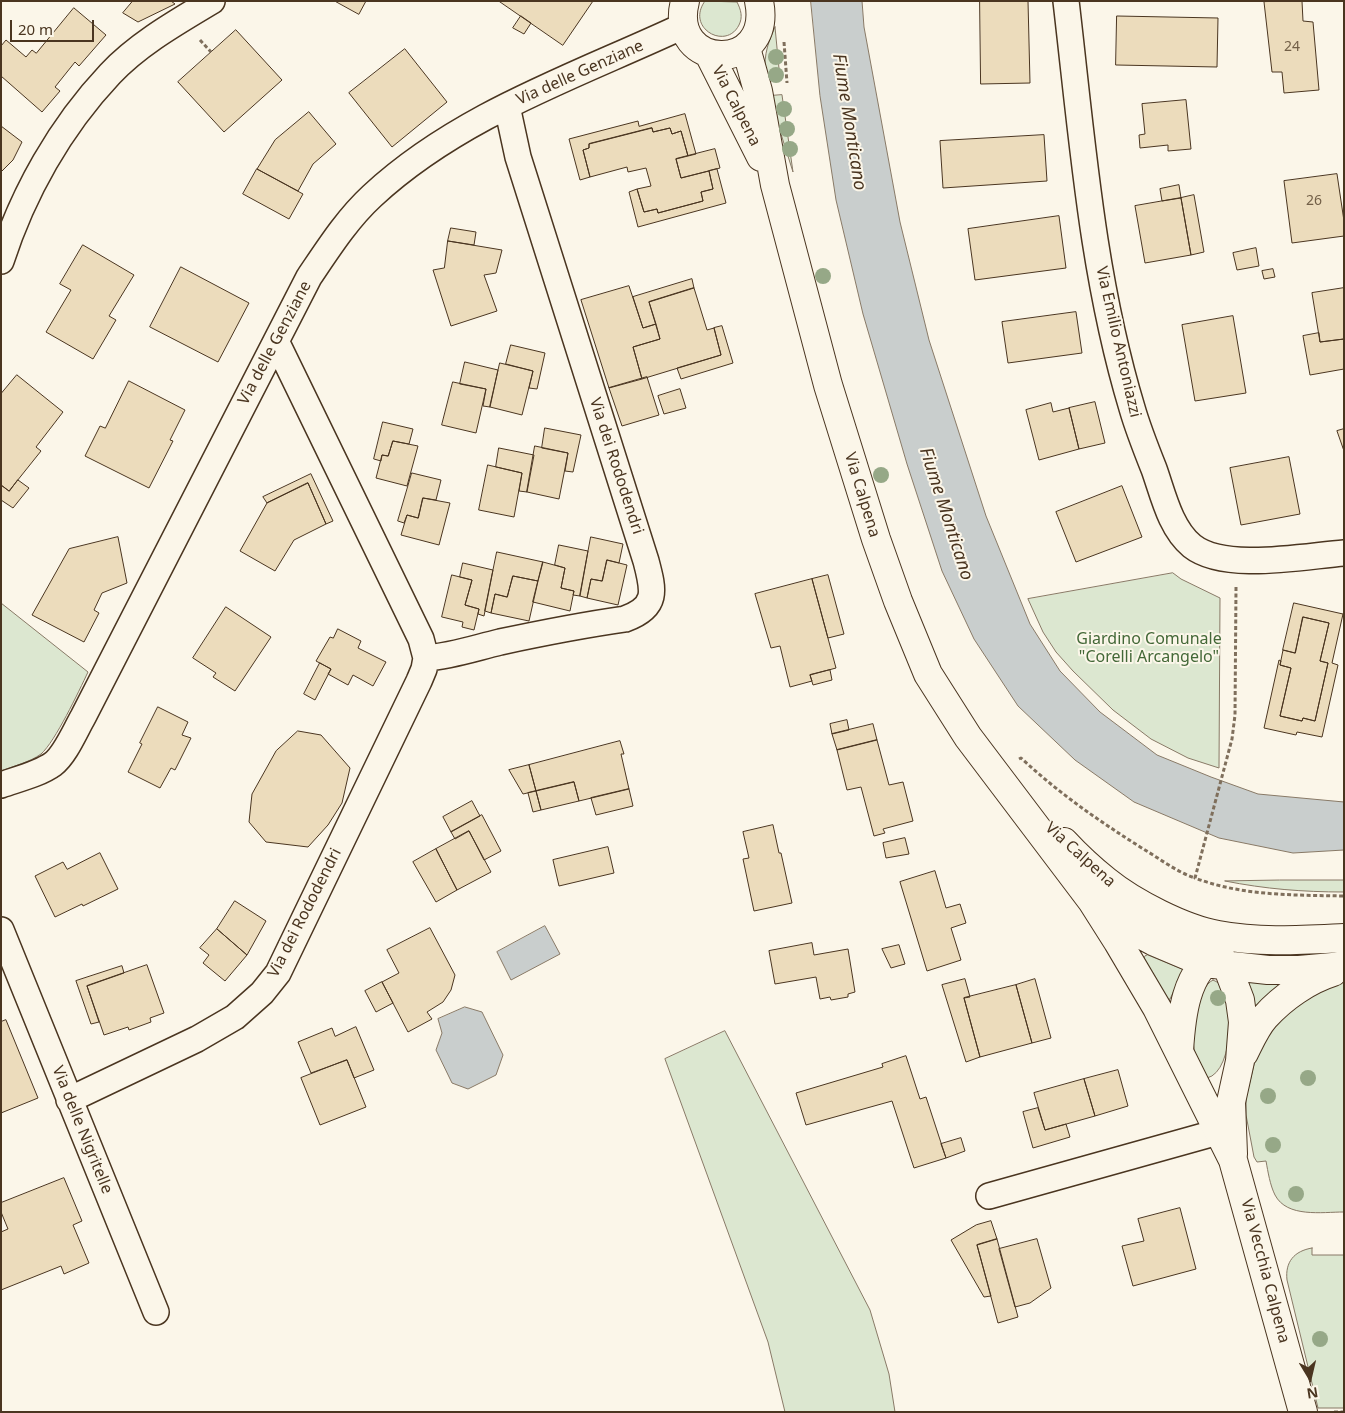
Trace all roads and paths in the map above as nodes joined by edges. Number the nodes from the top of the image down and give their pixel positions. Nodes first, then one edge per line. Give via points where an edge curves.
1 (212, 1) edge
2 (759, 1) edge
3 (1066, 1) edge
4 (684, 13) edge
5 (746, 48) junction
6 (709, 54) junction
7 (507, 106) junction
8 (775, 185) junction
9 (1, 261) edge
10 (276, 341) junction
11 (1344, 553) edge
12 (1236, 561) junction
13 (426, 658) junction
14 (1007, 773) junction
15 (1, 785) edge
16 (1195, 878) junction
17 (1100, 891) junction
18 (1344, 896) edge
19 (1344, 938) edge
20 (3, 943) edge
21 (1344, 952) edge
22 (1216, 961) junction
23 (1344, 967) edge
24 (1179, 1051) junction
25 (1240, 1061) junction
26 (69, 1100) junction
27 (1218, 1132) junction
28 (1234, 1160) junction
29 (989, 1196) dead end
30 (156, 1312) dead end
31 (1303, 1412) edge
32 (1334, 1412) edge
33 (1344, 1412) edge

1 - 9 street via 132,55 110,74 79,110 37,176
2 - 5 street via 760,26
3 - 12 street, Via Emilio Antoniazzi via 1090,209 1108,311 1132,410 1175,525 1192,546 1207,554
4 - 6 street via 688,38
4 - 7 street, Via delle Genziane
5 - 6 street via 735,54
5 - 8 street, Via Calpena via 758,91
6 - 8 street, Via Calpena
7 - 10 street, Via delle Genziane via 457,132 414,160 370,197 309,277
7 - 13 street, Via dei Rododendri via 518,157 646,561 651,597 645,609 625,619
8 - 14 street, Via Calpena via 828,385 898,601 928,674 968,737
10 - 13 street via 417,630
10 - 15 street, Via delle Genziane via 83,718 61,754 43,769
11 - 12 street, Via Emilio Antoniazzi
12 - 16 path via 1232,739
13 - 26 street, Via dei Rododendri via 419,681 278,973 262,993 235,1017 198,1038
14 - 16 path via 1022,758 1086,812
14 - 17 street, Via Calpena
16 - 18 path via 1246,891
17 - 19 street, Via Calpena via 1136,901 1182,924 1216,935 1247,940
17 - 22 street via 1152,922 1214,951
17 - 24 street
20 - 26 street, Via delle Nigritelle
21 - 22 street via 1304,954 1228,950
22 - 23 street via 1291,970
22 - 24 street via 1189,990 1181,1020
22 - 25 street via 1240,1000 1244,1022
23 - 25 street via 1307,983 1271,1011 1251,1037
24 - 27 street
25 - 28 street via 1231,1102
26 - 30 street, Via delle Nigritelle
27 - 28 street
27 - 29 street
28 - 31 street, Via Vecchia Calpena
32 - 33 path

